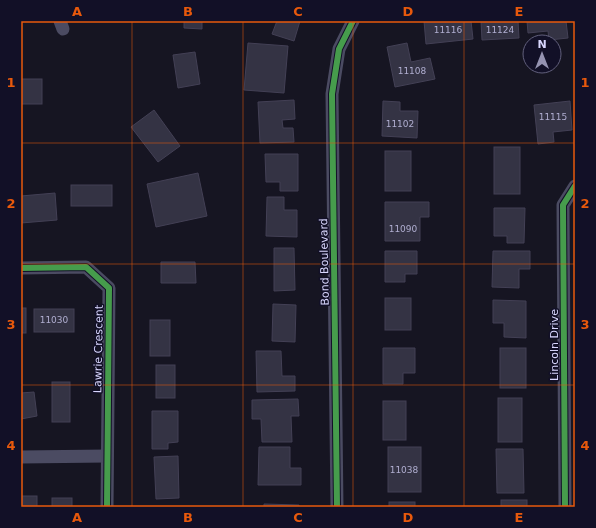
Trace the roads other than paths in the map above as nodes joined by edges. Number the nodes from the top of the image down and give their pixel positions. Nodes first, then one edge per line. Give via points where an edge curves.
1 (353, 21) edge
2 (575, 186) edge
3 (21, 268) edge
4 (107, 456) junction
5 (21, 457) edge
6 (107, 507) edge
7 (337, 507) edge
8 (565, 507) edge

1 - 7 street, Bond Boulevard via 340,49 332,94
2 - 8 street, Lincoln Drive via 563,205
3 - 4 street, Lawrie Crescent via 86,267 109,288
4 - 5 street
4 - 6 street, Lawrie Crescent

